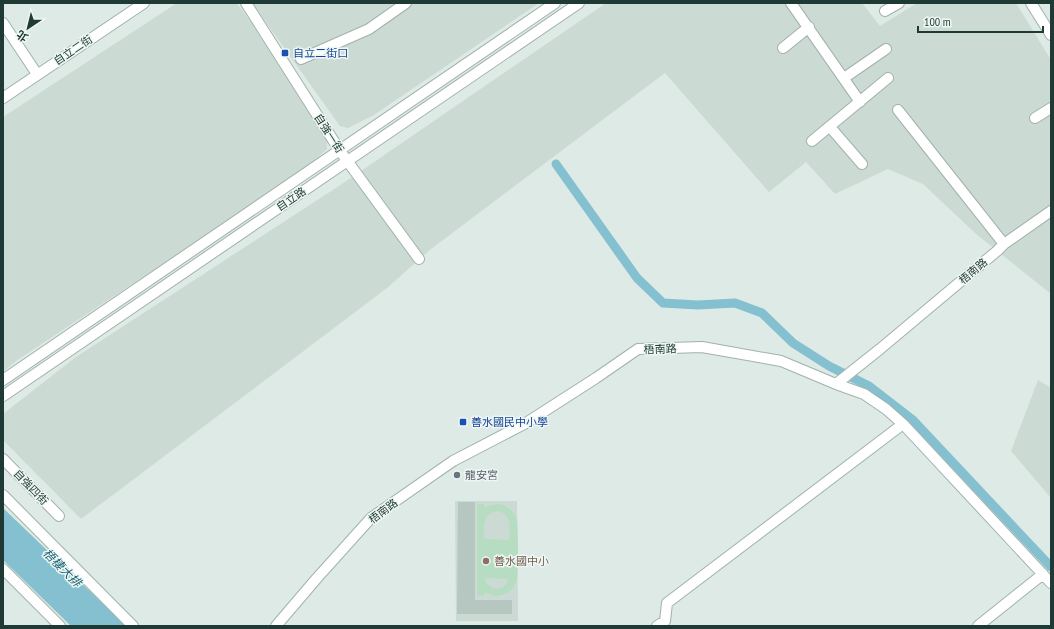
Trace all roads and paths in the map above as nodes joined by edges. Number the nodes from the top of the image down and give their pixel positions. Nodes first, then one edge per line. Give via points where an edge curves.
1 (144, 3) edge
2 (246, 3) edge
3 (406, 3) edge
4 (555, 3) edge
5 (579, 3) edge
6 (791, 3) edge
7 (899, 3) edge
8 (1031, 3) edge
9 (885, 11) dead end
10 (3, 23) edge
11 (808, 27) junction
12 (1051, 35) edge
13 (783, 48) dead end
14 (886, 49) dead end
15 (301, 58) dead end
16 (36, 74) junction
17 (844, 78) junction
18 (888, 78) dead end
19 (3, 98) edge
20 (860, 102) junction
21 (1051, 108) edge
22 (898, 110) dead end
23 (1035, 118) dead end
24 (830, 127) junction
25 (812, 142) dead end
26 (340, 150) junction
27 (348, 160) junction
28 (862, 164) dead end
29 (1051, 211) edge
30 (1004, 244) junction
31 (419, 259) dead end
32 (3, 380) edge
33 (836, 384) junction
34 (3, 396) edge
35 (903, 424) junction
36 (3, 459) edge
37 (3, 495) edge
38 (59, 516) dead end
39 (3, 569) edge
40 (1043, 574) junction
41 (1051, 583) edge
42 (60, 626) edge
43 (133, 626) edge
44 (276, 626) edge
45 (657, 626) edge
46 (978, 626) edge

1 - 16 street, 自立二街
2 - 26 street, 自強一街
3 - 15 street via 369,29
4 - 26 street, 自立路
5 - 27 street, 自立路
6 - 11 street
7 - 9 street
8 - 12 street
10 - 16 street
11 - 13 street
11 - 17 street
14 - 17 street
16 - 19 street, 自立二街
17 - 20 street
18 - 20 street
20 - 24 street
21 - 23 street
22 - 30 street
24 - 25 street
24 - 28 street
26 - 27 street, 自強一街
26 - 32 street, 自立路
27 - 31 street, 自強一街
27 - 34 street, 自立路
29 - 30 street, 梧南路
30 - 33 street, 梧南路
33 - 35 street via 864,394
33 - 44 street, 梧南路 via 781,361 767,358 702,347 638,349 526,423 453,461 371,518
35 - 40 street
35 - 45 street via 667,604 666,621
36 - 38 street, 自強四街
37 - 43 street
39 - 42 street
40 - 41 street
40 - 46 street

